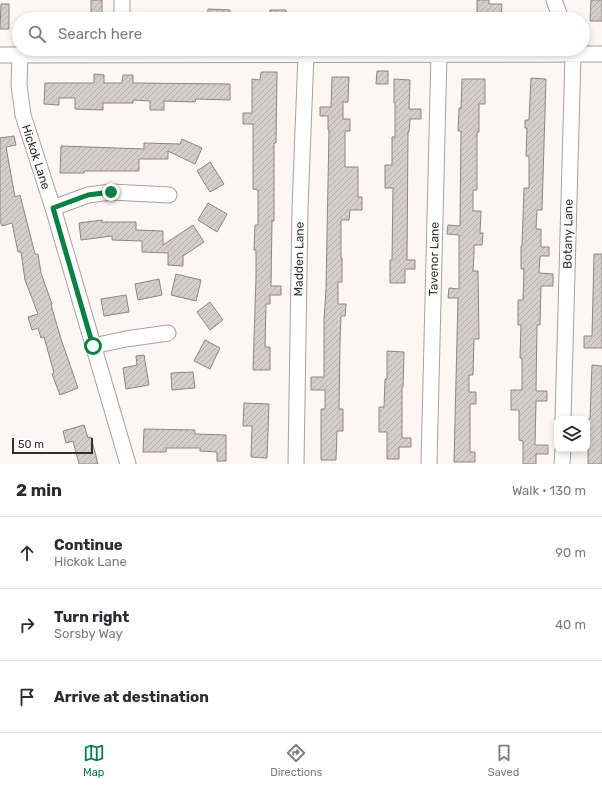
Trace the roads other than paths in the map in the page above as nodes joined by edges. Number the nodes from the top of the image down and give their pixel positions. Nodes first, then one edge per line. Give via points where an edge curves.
1 (122, 0) edge
2 (554, 0) edge
3 (122, 12) edge
4 (558, 12) edge
5 (590, 53) edge
6 (602, 54) edge
7 (0, 55) edge
8 (12, 55) edge
9 (20, 56) edge
10 (306, 56) edge
11 (439, 56) edge
12 (572, 56) edge
13 (169, 196) dead end
14 (53, 208) junction
15 (168, 333) dead end
16 (93, 346) junction
17 (563, 416) edge
18 (563, 452) edge
19 (128, 464) edge
20 (296, 464) edge
21 (429, 464) edge
22 (562, 464) edge

1 - 3 street
2 - 4 street
5 - 6 street
7 - 8 street
9 - 14 street, Hickok Lane via 19,86 23,115
10 - 20 street, Madden Lane via 300,208
11 - 21 street, Tavenor Lane
12 - 17 street, Botany Lane
13 - 14 street via 111,192 88,195
14 - 16 street, Hickok Lane
15 - 16 street
16 - 19 street, Hickok Lane
18 - 22 street

